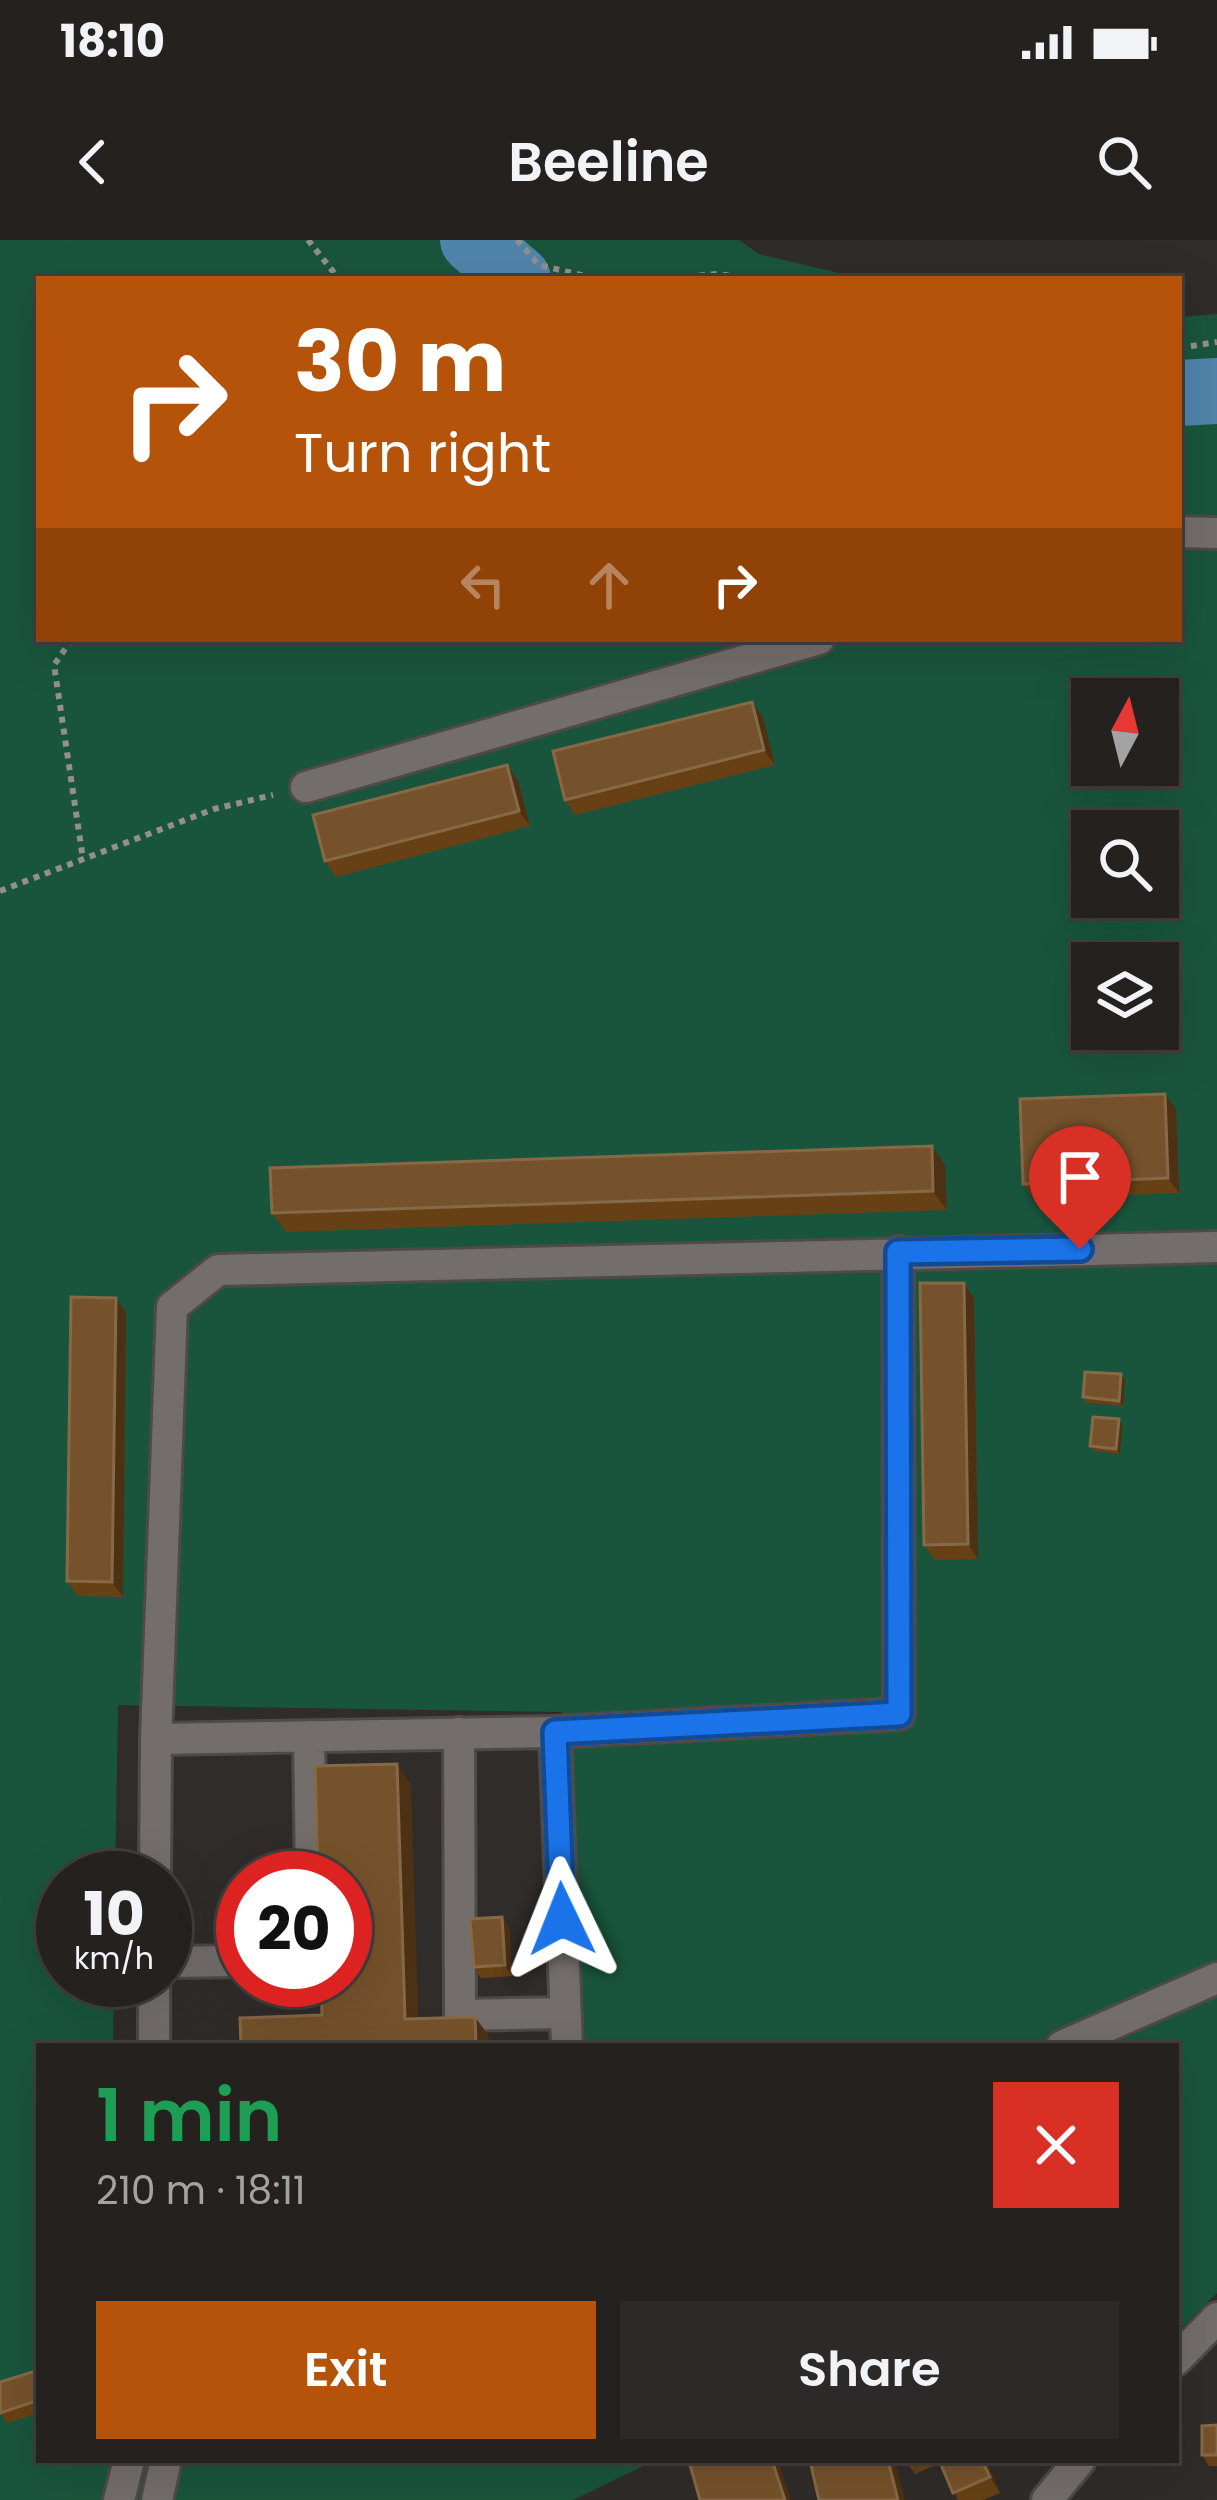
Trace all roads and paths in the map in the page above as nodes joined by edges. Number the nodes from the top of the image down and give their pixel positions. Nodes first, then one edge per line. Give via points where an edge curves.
1 (308, 240) edge
2 (517, 240) edge
3 (337, 276) edge
4 (585, 276) edge
5 (691, 276) edge
6 (732, 276) edge
7 (1217, 342) edge
8 (1182, 348) edge
9 (1182, 532) edge
10 (1217, 533) edge
11 (70, 642) edge
12 (809, 642) edge
13 (306, 787) joint
14 (83, 860) junction
15 (0, 891) edge
16 (1217, 1246) edge
17 (898, 1252) junction
18 (555, 1732) junction
19 (459, 1733) junction
20 (308, 1736) junction
21 (156, 1739) junction
22 (155, 1851) edge
23 (310, 1851) edge
24 (1217, 1978) edge
25 (154, 2007) edge
26 (565, 2013) junction
27 (154, 2043) edge
28 (567, 2043) edge
29 (1069, 2043) edge
30 (1217, 2318) edge
31 (1179, 2357) edge
32 (128, 2463) edge
33 (165, 2463) edge
34 (1078, 2463) edge
35 (119, 2500) edge
36 (157, 2500) edge
37 (1047, 2500) edge

1 - 3 path
2 - 4 path via 539,265
5 - 6 path
7 - 8 path
9 - 10 street
11 - 14 path via 54,665
12 - 13 street
13 - 14 path via 214,809
14 - 15 path
16 - 17 street
17 - 18 street via 899,1714
17 - 21 street via 218,1270 172,1307
18 - 19 street
18 - 26 street
19 - 20 street
19 - 26 street via 460,2014
20 - 21 street
20 - 23 street
21 - 22 street
24 - 29 street
25 - 27 street
26 - 28 street
30 - 31 street
32 - 35 street
33 - 36 street
34 - 37 street

